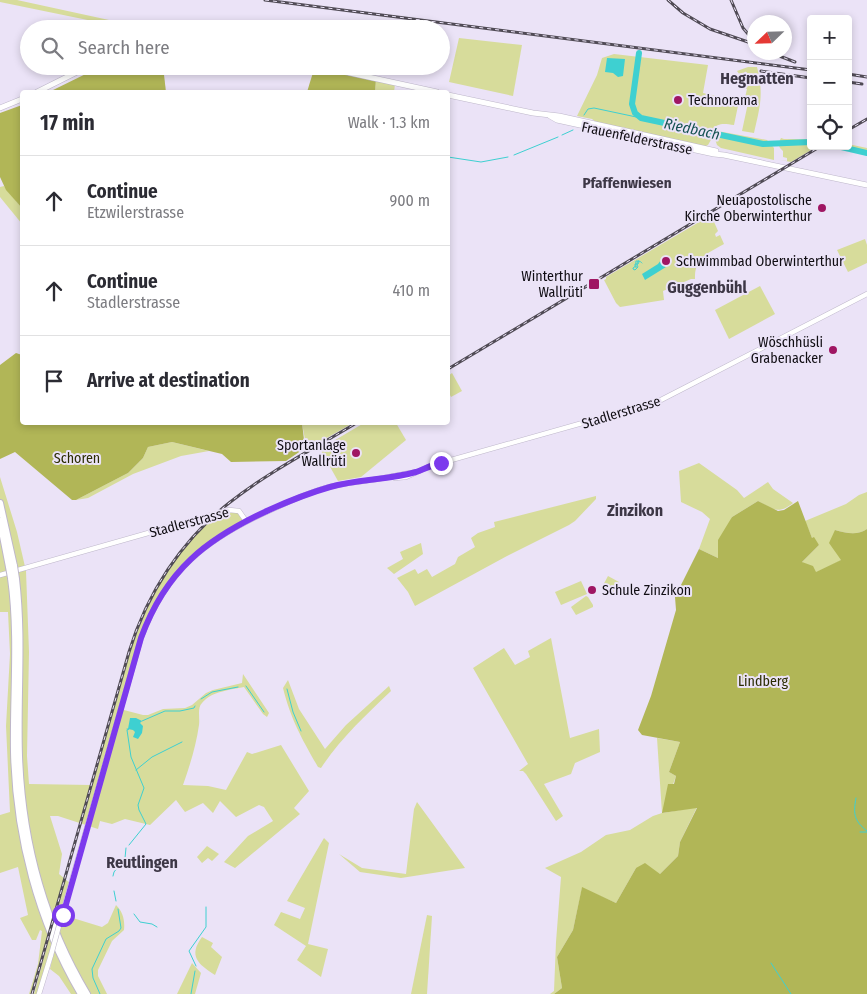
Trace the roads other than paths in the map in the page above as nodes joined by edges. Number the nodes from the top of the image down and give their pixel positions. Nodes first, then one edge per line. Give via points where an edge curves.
1 (71, 75) edge
2 (359, 75) edge
3 (41, 90) edge
4 (428, 90) edge
5 (450, 95) edge
6 (20, 100) edge
7 (0, 108) edge
8 (867, 185) edge
9 (867, 294) edge
10 (0, 503) edge
11 (0, 521) edge
12 (246, 521) junction
13 (12, 566) junction
14 (0, 575) edge
15 (13, 578) junction
16 (39, 994) edge
17 (81, 994) edge
18 (87, 994) edge

1 - 3 main road
2 - 4 main road
5 - 8 main road, Frauenfelderstrasse via 559,116
6 - 7 main road
9 - 12 main road, Stadlerstrasse via 657,402 416,472 332,486
10 - 13 highway
11 - 13 highway
12 - 14 main road, Stadlerstrasse via 239,511 229,510
12 - 16 main road, bridge via 211,542 188,562 165,590 148,619
13 - 15 highway, bridge
15 - 17 highway via 15,762 23,836 43,912
15 - 18 highway via 20,640 19,756 26,825 50,917

